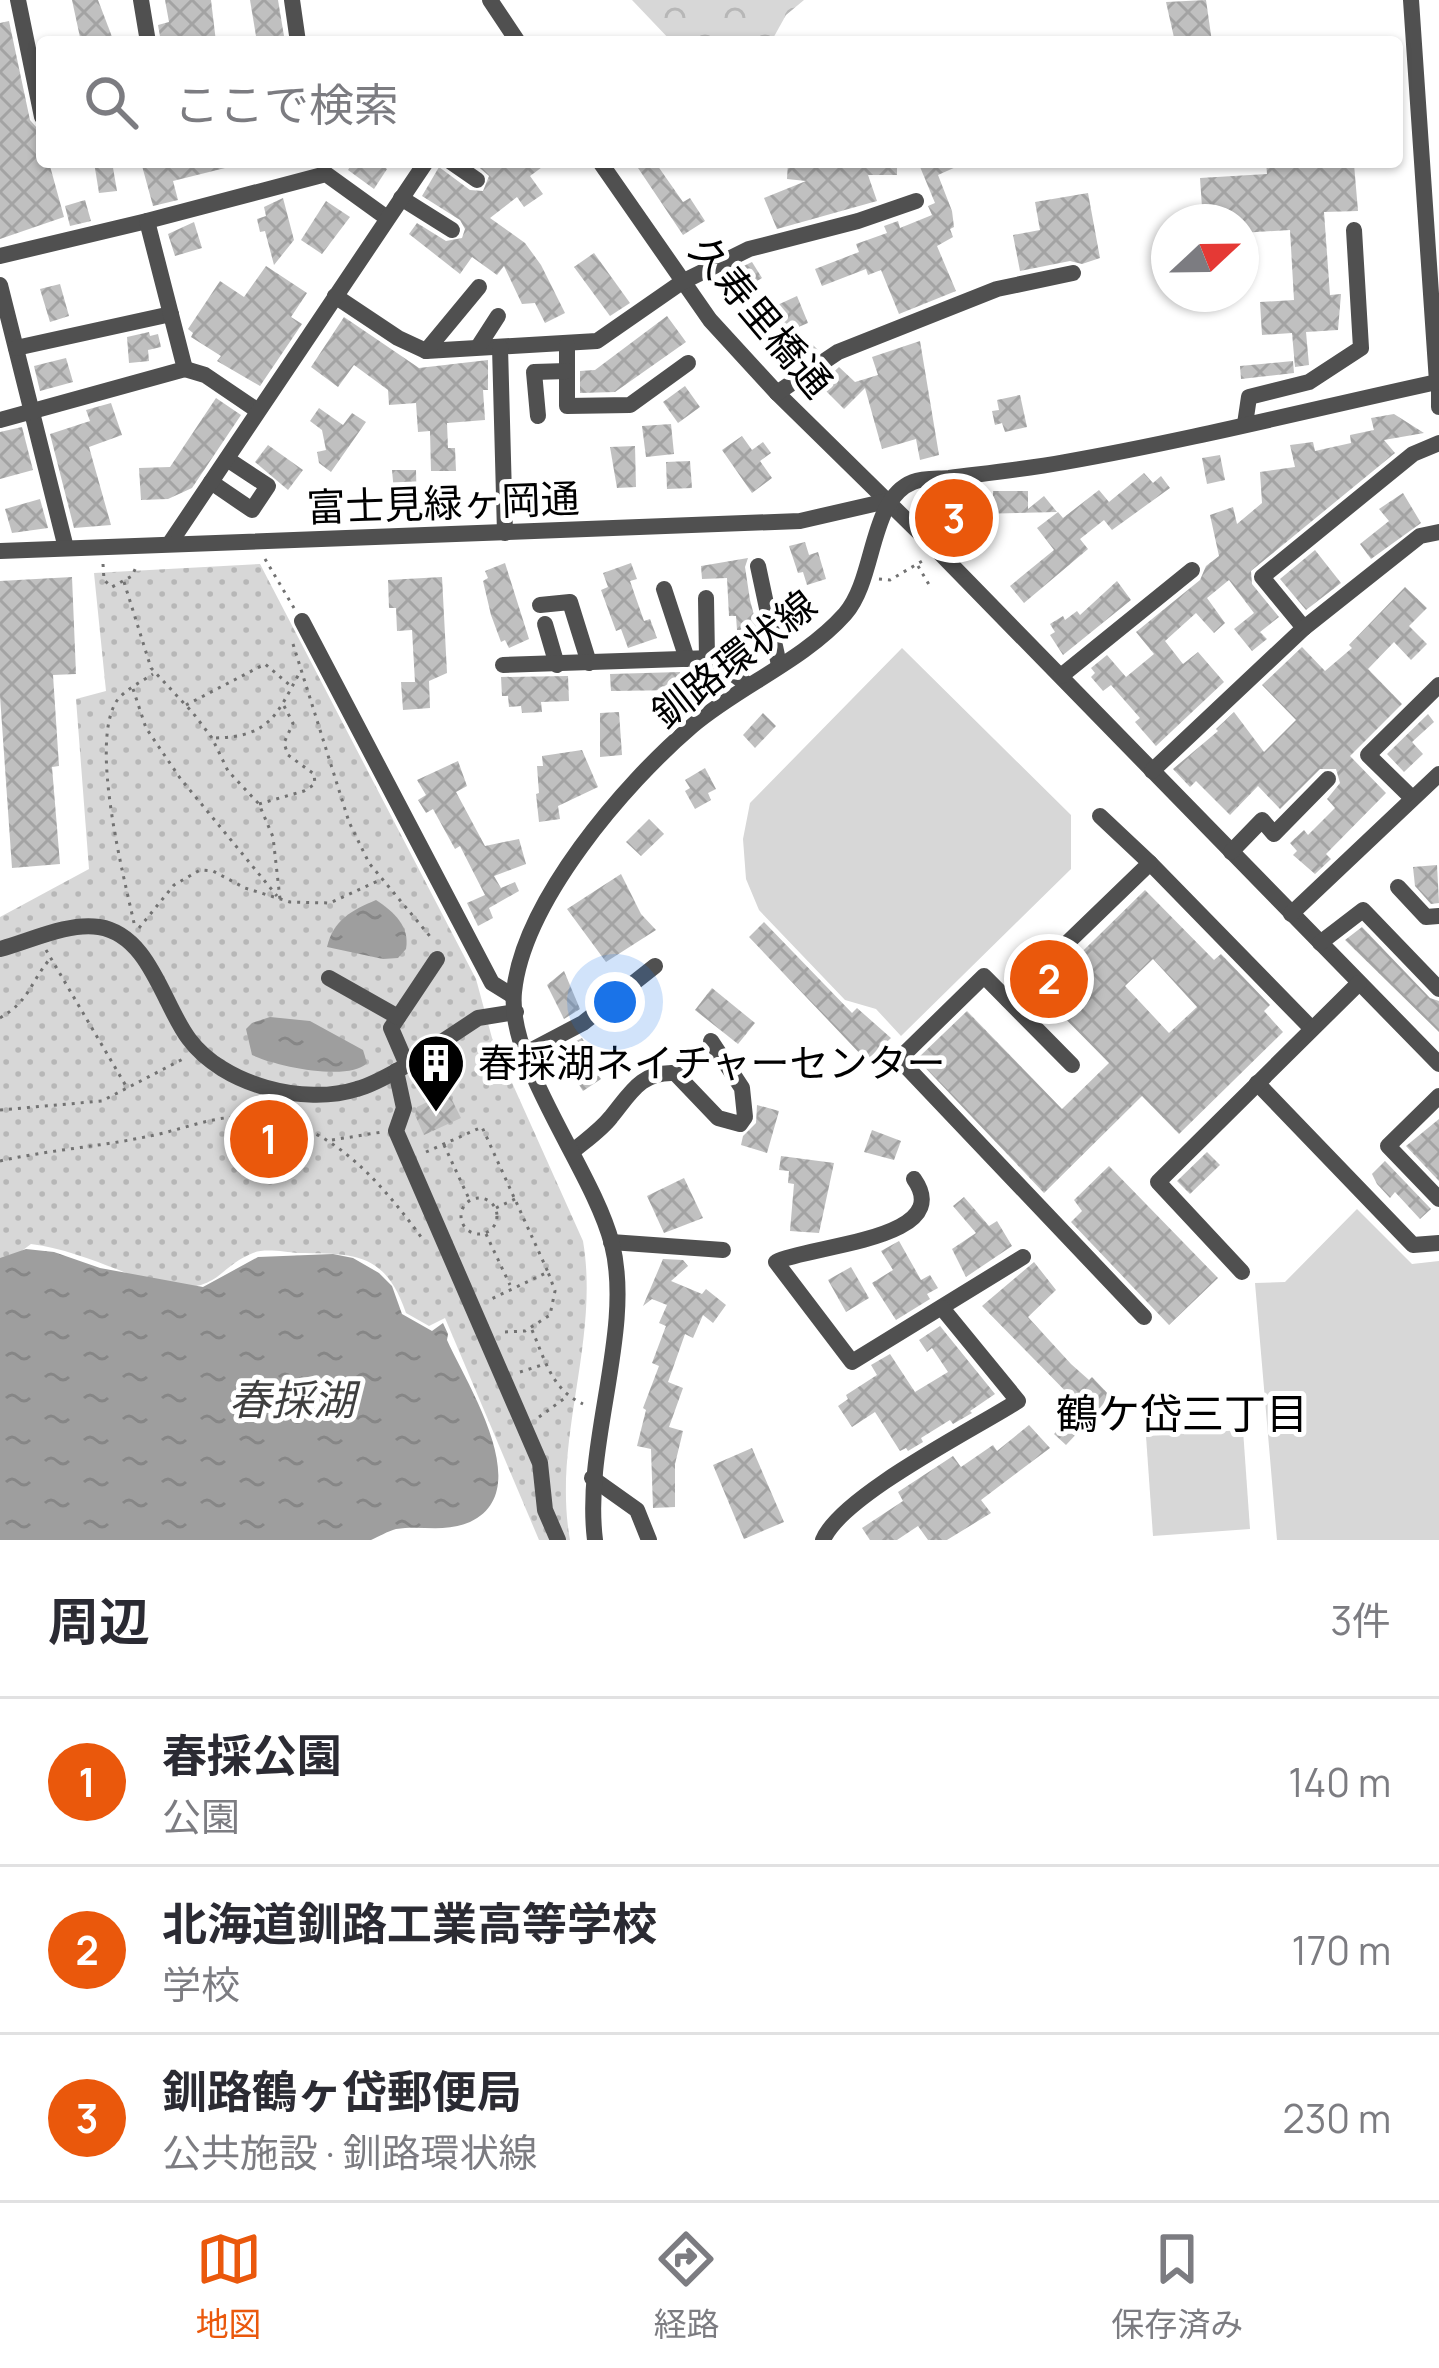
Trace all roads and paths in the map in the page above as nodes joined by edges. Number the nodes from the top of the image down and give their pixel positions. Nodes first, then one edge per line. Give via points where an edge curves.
1 (18, 0) edge
2 (141, 0) edge
3 (292, 0) edge
4 (490, 0) edge
5 (1411, 0) edge
6 (147, 36) edge
7 (297, 36) edge
8 (511, 36) edge
9 (36, 88) edge
10 (1430, 111) edge
11 (422, 168) edge
12 (460, 168) edge
13 (604, 168) edge
14 (477, 180) dead end
15 (401, 198) junction
16 (916, 201) dead end
17 (387, 218) junction
18 (147, 221) junction
19 (452, 230) dead end
20 (1354, 230) dead end
21 (1433, 231) edge
22 (0, 256) edge
23 (1072, 273) dead end
24 (682, 282) junction
25 (0, 285) edge
26 (479, 287) dead end
27 (334, 296) junction
28 (171, 314) junction
29 (498, 316) dead end
30 (567, 345) junction
31 (478, 347) junction
32 (500, 347) junction
33 (16, 348) junction
34 (427, 351) junction
35 (688, 363) dead end
36 (184, 369) junction
37 (567, 371) junction
38 (1438, 382) edge
39 (777, 393) junction
40 (1439, 406) edge
41 (259, 411) junction
42 (33, 412) junction
43 (538, 416) dead end
44 (0, 420) edge
45 (1245, 424) junction
46 (1439, 443) edge
47 (226, 459) junction
48 (211, 482) junction
49 (887, 502) junction
50 (1439, 532) edge
51 (506, 533) junction
52 (170, 543) junction
53 (66, 548) junction
54 (937, 550) junction
55 (0, 551) edge
56 (264, 558) dead end
57 (138, 563) dead end
58 (103, 564) dead end
59 (917, 564) junction
60 (758, 566) dead end
61 (1192, 570) dead end
62 (865, 579) junction
63 (124, 582) junction
64 (931, 588) dead end
65 (664, 589) dead end
66 (706, 598) dead end
67 (540, 605) dead end
68 (302, 621) junction
69 (545, 624) dead end
70 (1304, 628) junction
71 (707, 658) junction
72 (687, 659) junction
73 (589, 662) junction
74 (557, 664) junction
75 (503, 665) dead end
76 (779, 665) junction
77 (300, 670) junction
78 (155, 673) junction
79 (1060, 676) junction
80 (748, 685) junction
81 (1439, 685) edge
82 (133, 687) junction
83 (292, 687) junction
84 (283, 704) junction
85 (185, 706) junction
86 (212, 738) junction
87 (1368, 755) junction
88 (1351, 769) dead end
89 (1151, 771) junction
90 (1439, 774) edge
91 (1328, 779) dead end
92 (1411, 797) junction
93 (259, 804) junction
94 (1100, 816) dead end
95 (1231, 852) junction
96 (1150, 863) junction
97 (383, 878) junction
98 (1398, 887) dead end
99 (280, 899) junction
100 (1291, 914) junction
101 (1439, 916) edge
102 (39, 938) junction
103 (1320, 944) junction
104 (0, 949) edge
105 (51, 959) junction
106 (437, 959) joint
107 (655, 966) dead end
108 (329, 978) dead end
109 (1359, 983) junction
110 (1439, 989) edge
111 (1008, 1000) junction
112 (514, 1004) junction
113 (398, 1017) junction
114 (0, 1018) edge
115 (1312, 1029) junction
116 (711, 1041) dead end
117 (200, 1050) junction
118 (526, 1053) junction
119 (1439, 1064) edge
120 (1072, 1065) dead end
121 (402, 1068) junction
122 (1257, 1083) junction
123 (128, 1088) junction
124 (1439, 1096) edge
125 (0, 1110) edge
126 (396, 1130) junction
127 (330, 1140) junction
128 (444, 1144) junction
129 (573, 1151) junction
130 (408, 1160) junction
131 (0, 1161) edge
132 (914, 1179) dead end
133 (1439, 1198) edge
134 (514, 1199) junction
135 (470, 1201) junction
136 (494, 1208) junction
137 (486, 1233) junction
138 (611, 1242) junction
139 (1439, 1243) edge
140 (723, 1250) dead end
141 (435, 1256) dead end
142 (1023, 1257) dead end
143 (548, 1272) junction
144 (1242, 1272) dead end
145 (512, 1288) junction
146 (474, 1307) junction
147 (942, 1308) junction
148 (1144, 1317) dead end
149 (532, 1328) junction
150 (547, 1364) junction
151 (504, 1377) junction
152 (567, 1397) junction
153 (583, 1404) dead end
154 (524, 1424) junction
155 (592, 1478) junction
156 (558, 1540) edge
157 (595, 1540) edge
158 (649, 1540) edge
159 (824, 1540) edge

1 - 9 street
2 - 6 street
3 - 7 street
4 - 8 street
5 - 10 street
10 - 21 street
11 - 15 street
12 - 14 street
13 - 24 street, 久寿里橋通
15 - 17 street
15 - 19 street
16 - 24 street via 749,249
17 - 18 street via 326,174
17 - 27 street
18 - 22 street
18 - 28 street
20 - 45 street via 1361,347 1309,382 1249,397
21 - 38 street
23 - 39 street via 998,289 838,352
24 - 30 street via 597,341
24 - 39 street, 久寿里橋通
25 - 33 street
26 - 34 street
27 - 34 street
27 - 41 street
28 - 33 street
28 - 36 street
29 - 31 street
30 - 32 street
30 - 37 street
31 - 32 street
31 - 34 street
32 - 51 street
33 - 42 street
35 - 37 street via 630,405 568,406
36 - 41 street
36 - 42 street
37 - 43 street via 535,372
38 - 40 street
38 - 45 street
39 - 49 street, 久寿里橋通
41 - 47 street
42 - 44 street
42 - 53 street
45 - 49 street via 1064,463 912,482
46 - 70 street via 1413,454 1262,577
47 - 48 street
47 - 48 street via 268,486 252,510
48 - 52 street
49 - 51 street, 富士見緑ヶ岡通 via 800,521
49 - 54 street, 久寿里橋通
49 - 62 street, 釧路環状線
50 - 70 street via 1420,536
51 - 52 street, 富士見緑ヶ岡通
52 - 53 street, 富士見緑ヶ岡通
53 - 55 street, 富士見緑ヶ岡通
54 - 59 path
54 - 79 street, 久寿里橋通
56 - 68 path
57 - 63 path
58 - 63 path via 112,587
59 - 62 path via 890,580
59 - 64 path
60 - 76 street
61 - 79 street
62 - 76 street, 釧路環状線 via 826,634
63 - 78 path
65 - 72 street
66 - 71 street
67 - 73 street via 570,602
68 - 77 path via 292,646
68 - 112 street via 492,983
69 - 74 street
70 - 89 street
71 - 72 street
71 - 80 street
72 - 73 street
73 - 74 street
74 - 75 street
76 - 80 street, 釧路環状線
77 - 83 path
77 - 97 path via 349,822
78 - 82 path
78 - 85 path
79 - 89 street, 久寿里橋通
80 - 112 street, 釧路環状線 via 692,726 582,847 531,930
81 - 87 street
82 - 99 path via 146,728 180,778
82 - 99 path via 107,724 111,821 136,933 174,885 200,870
83 - 84 path
83 - 85 path via 265,664
84 - 86 path via 255,733
84 - 93 path via 293,723 288,755 314,774 315,784
85 - 86 path
86 - 93 path via 228,771
87 - 88 street
87 - 92 street
89 - 95 street, 久寿里橋通
90 - 92 street
91 - 95 street via 1274,834 1262,820
92 - 100 street
93 - 99 path via 274,837
94 - 96 street
95 - 100 street, 久寿里橋通
96 - 111 street
96 - 115 street
97 - 99 path via 330,903
97 - 106 path via 439,947
98 - 101 street via 1426,917
100 - 103 street, 久寿里橋通
102 - 104 street
102 - 105 path
102 - 117 street via 100,927 120,937
103 - 109 street, 久寿里橋通
103 - 110 street via 1363,910
105 - 114 path via 25,1004
105 - 123 path
106 - 113 street
107 - 118 street via 583,1023
108 - 113 street
109 - 115 street
109 - 119 street, 久寿里橋通
111 - 120 street
111 - 148 street via 984,976 898,1059
112 - 118 street, 釧路環状線
112 - 121 street
113 - 121 street via 391,1028
115 - 122 street
116 - 129 street via 742,1088 740,1124 718,1118 675,1073 662,1072 632,1088
117 - 121 street via 251,1082 308,1096 353,1091
117 - 123 path
118 - 129 street, 釧路環状線
121 - 126 street
122 - 139 street via 1413,1245
122 - 144 street via 1158,1182
123 - 125 path via 102,1101
124 - 133 street via 1388,1146
126 - 127 path
126 - 130 street
127 - 131 path via 266,1116 230,1117
127 - 141 path via 396,1203
128 - 130 path
128 - 134 path via 482,1127
128 - 135 path
129 - 138 street, 釧路環状線
130 - 146 street
132 - 147 street via 922,1203 897,1231 776,1262 851,1362
134 - 136 path
134 - 143 path
135 - 136 path
135 - 137 path via 464,1226
136 - 137 path
137 - 145 path
138 - 140 street
138 - 155 street, 釧路環状線 via 612,1339
142 - 147 street
143 - 145 path
143 - 149 path via 554,1303
145 - 146 path
146 - 149 path via 506,1333
146 - 151 street
147 - 159 street via 1018,1401 867,1494
149 - 150 path
150 - 151 path
150 - 152 path
151 - 154 street
152 - 153 path
152 - 154 path
154 - 156 street
155 - 157 street, 釧路環状線
155 - 158 street via 637,1510

